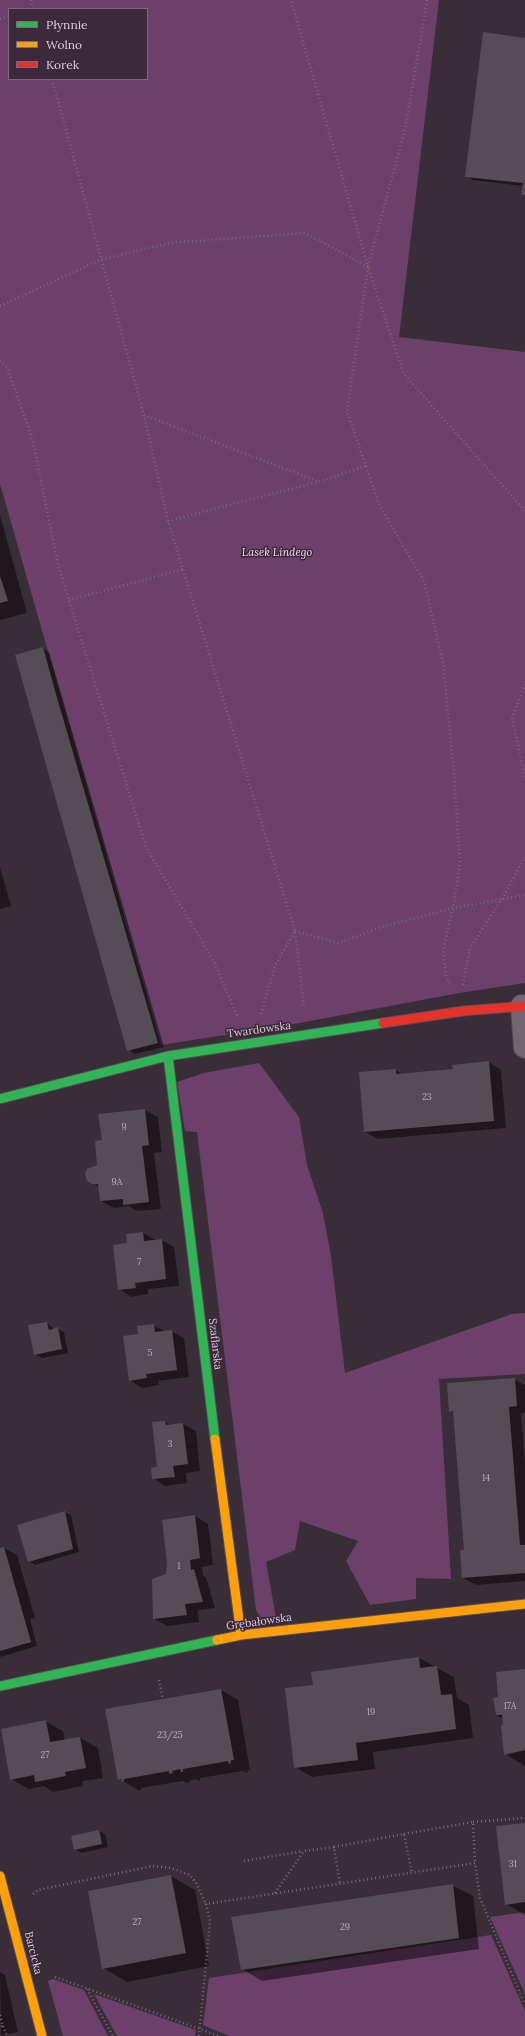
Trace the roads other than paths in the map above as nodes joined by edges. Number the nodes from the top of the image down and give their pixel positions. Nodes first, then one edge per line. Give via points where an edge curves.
1 (523, 1006) edge
2 (525, 1047) edge
3 (168, 1056) junction
4 (0, 1099) edge
5 (525, 1604) edge
6 (242, 1636) junction
7 (0, 1686) edge
8 (0, 1876) edge
9 (42, 2036) edge

1 - 2 street
1 - 3 street, Twardowska via 463,1011
3 - 4 street, Twardowska
3 - 6 street, Szaflarska
5 - 6 street, Grębałowska
6 - 7 street, Grębałowska
8 - 9 street, Barcicka

